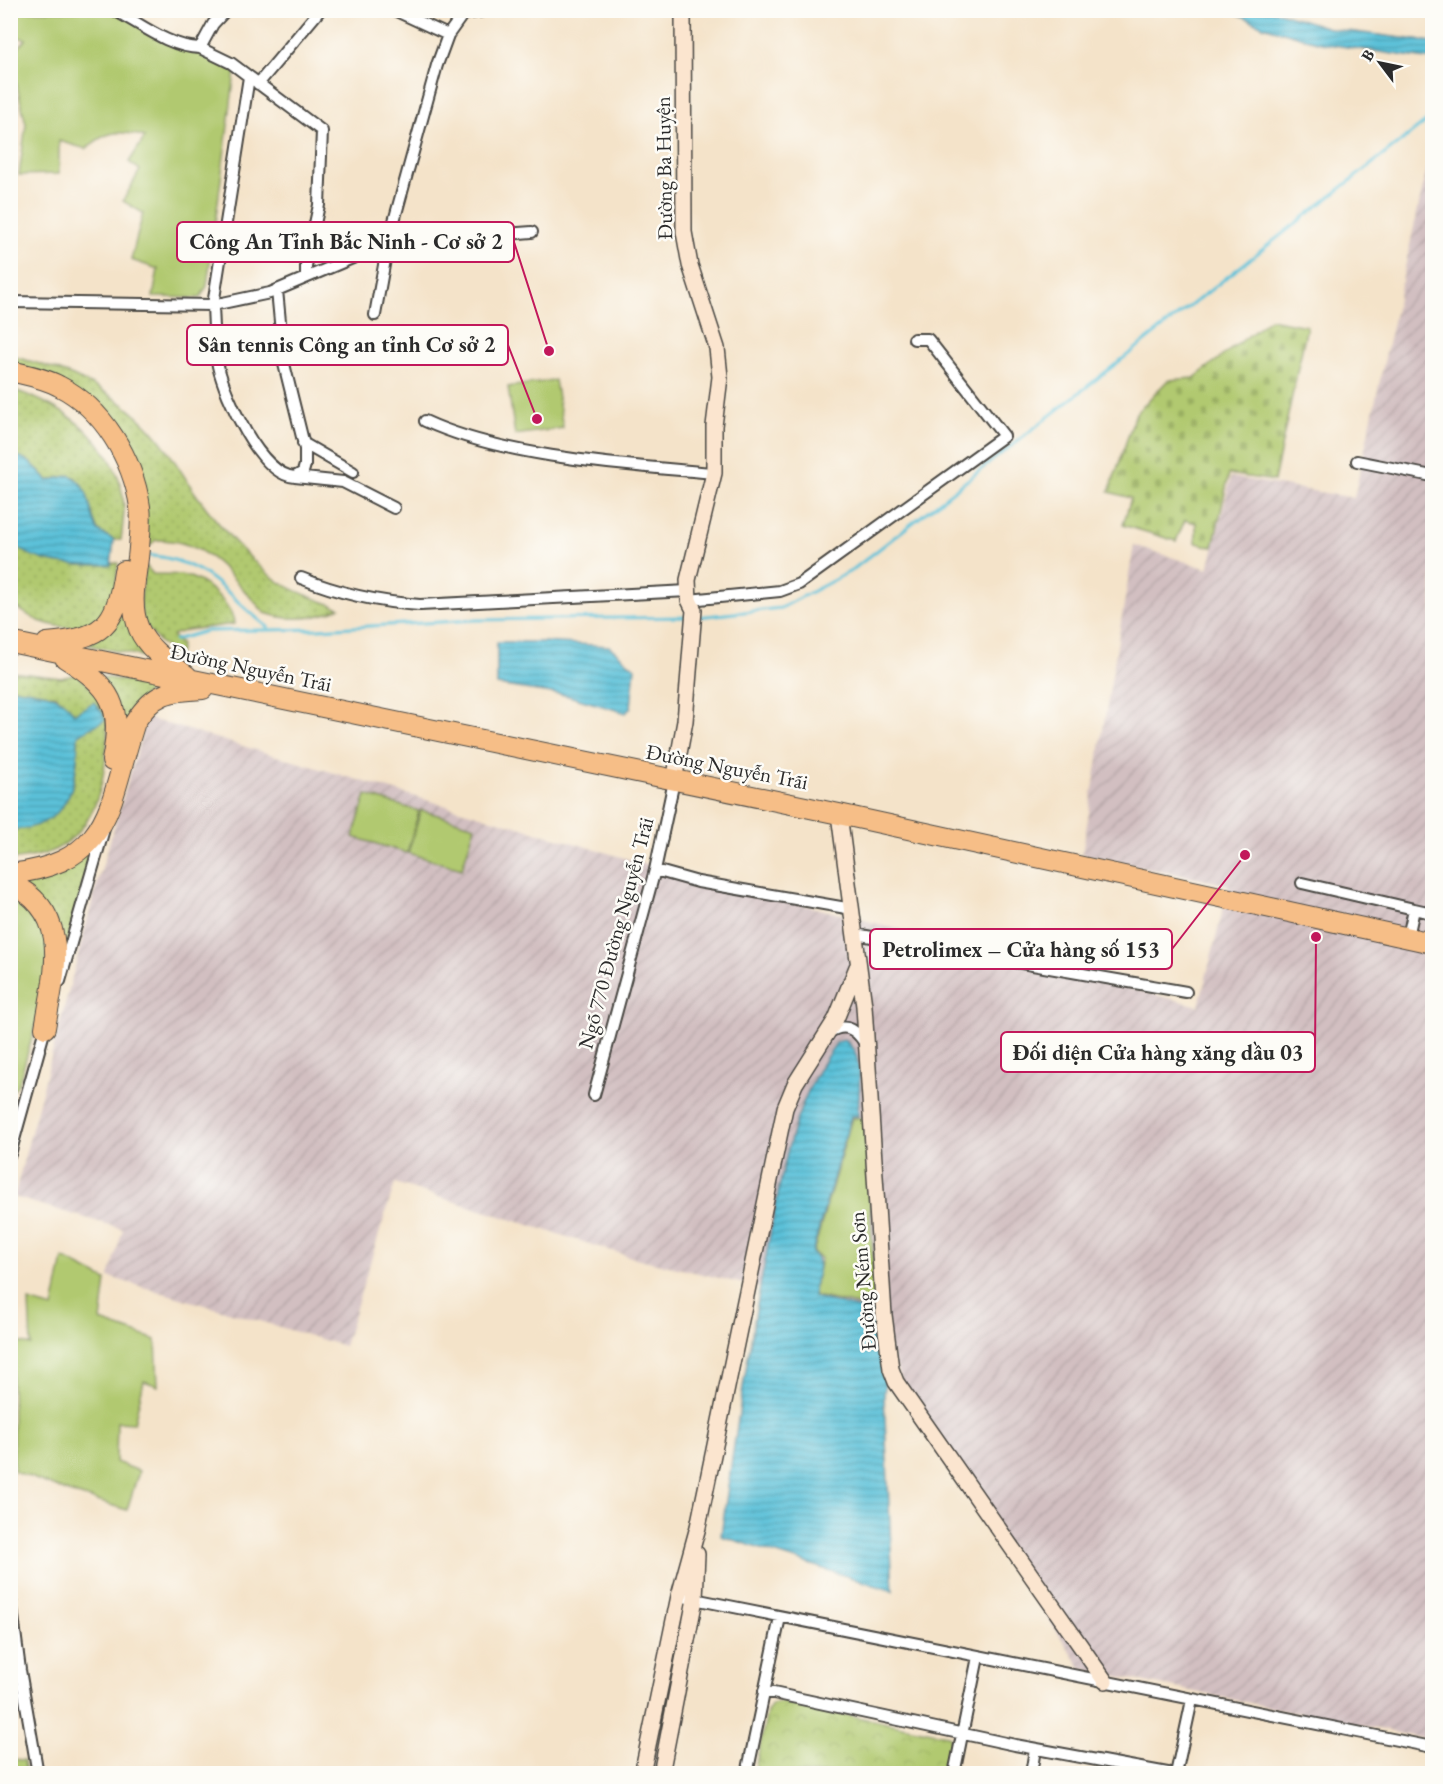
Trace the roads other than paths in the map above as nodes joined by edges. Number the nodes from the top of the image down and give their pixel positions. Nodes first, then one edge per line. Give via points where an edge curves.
1 (116, 10) edge
2 (226, 10) edge
3 (320, 10) edge
4 (394, 10) edge
5 (490, 10) edge
6 (683, 10) edge
7 (463, 12) edge
8 (448, 35) junction
9 (200, 48) junction
10 (253, 81) junction
11 (532, 232) dead end
12 (388, 243) junction
13 (306, 277) junction
14 (277, 290) junction
15 (10, 302) edge
16 (213, 305) junction
17 (375, 315) dead end
18 (914, 339) dead end
19 (10, 371) edge
20 (10, 384) edge
21 (425, 421) dead end
22 (303, 443) junction
23 (1357, 462) dead end
24 (353, 472) dead end
25 (714, 473) junction
26 (1432, 476) edge
27 (295, 477) junction
28 (394, 508) dead end
29 (301, 578) dead end
30 (690, 599) junction
31 (18, 643) edge
32 (53, 650) junction
33 (192, 680) junction
34 (226, 688) junction
35 (674, 781) junction
36 (839, 814) junction
37 (107, 817) junction
38 (10, 863) edge
39 (655, 870) junction
40 (10, 873) edge
41 (10, 883) edge
42 (1302, 883) dead end
43 (852, 909) junction
44 (1414, 909) junction
45 (1432, 912) edge
46 (855, 934) junction
47 (1408, 937) junction
48 (1432, 943) edge
49 (859, 964) junction
50 (1185, 992) dead end
51 (45, 1029) junction
52 (826, 1035) junction
53 (864, 1042) junction
54 (594, 1095) dead end
55 (10, 1155) edge
56 (698, 1527) junction
57 (10, 1593) edge
58 (679, 1596) junction
59 (695, 1599) junction
60 (780, 1617) junction
61 (978, 1657) junction
62 (1105, 1681) junction
63 (764, 1691) junction
64 (1192, 1700) junction
65 (651, 1730) junction
66 (669, 1733) junction
67 (963, 1735) junction
68 (1432, 1747) edge
69 (1035, 1749) junction
70 (1148, 1772) edge
71 (38, 1773) edge
72 (642, 1773) edge
73 (661, 1773) edge
74 (747, 1773) edge
75 (954, 1773) edge
76 (1031, 1773) edge
77 (1174, 1773) edge

1 - 9 street via 154,34
2 - 9 street
3 - 10 street
4 - 8 street
5 - 7 street
6 - 25 street, Đường Ba Huyện via 684,232 690,265 719,358
7 - 8 street
8 - 12 street
9 - 10 street via 231,63
10 - 13 street via 322,131 320,205
10 - 16 street
11 - 12 street
12 - 13 street
12 - 17 street
13 - 14 street
14 - 16 street
14 - 22 street via 284,364
15 - 16 street
16 - 27 street via 218,366 237,415 270,463 286,476
18 - 30 street via 928,339 1004,436 799,584 780,591
19 - 33 highway via 69,392 90,409 120,447 140,508 133,600 137,625 153,648
20 - 31 highway via 53,398 94,428 119,468 129,519 121,592 107,624 89,636
21 - 25 street via 451,433 499,446
22 - 24 street
22 - 27 street via 305,465
23 - 26 street
25 - 30 street, Đường Ba Huyện via 688,580
27 - 28 street via 343,482
29 - 30 street via 381,603
30 - 35 street, Đường Ba Huyện via 692,631 686,721
31 - 32 highway, Đường Nguyễn Trãi
32 - 33 highway, Đường Nguyễn Trãi
32 - 38 highway via 90,673 106,689 116,716 116,743 103,797 80,837 46,857
33 - 34 highway, Đường Nguyễn Trãi
34 - 35 highway, Đường Nguyễn Trãi
34 - 37 highway via 170,692 154,699 142,711 135,722
35 - 36 highway, Đường Nguyễn Trãi
35 - 39 street, Ngõ 770 Đường Nguyễn Trãi
36 - 43 street, Đường Ném Sơn
36 - 47 highway, Đường Nguyễn Trãi
37 - 40 highway via 86,846 69,858 41,869
37 - 51 street
39 - 43 street via 698,882
39 - 54 street, Ngõ 770 Đường Nguyễn Trãi
41 - 51 highway via 30,894 41,906 55,935 54,977
42 - 44 street
43 - 46 street, Đường Ném Sơn
44 - 45 street
44 - 47 street
46 - 49 street, Đường Ném Sơn
46 - 50 street
47 - 48 highway, Đường Nguyễn Trãi
49 - 52 street
49 - 53 street, Đường Ném Sơn
51 - 55 street
52 - 53 street via 844,1027 856,1032
52 - 56 street via 795,1084 785,1108
53 - 62 street, Đường Ném Sơn via 891,1369 896,1382
56 - 58 street
56 - 59 street
57 - 71 street
58 - 59 street
58 - 65 street
59 - 60 street
59 - 66 street
60 - 61 street
60 - 63 street
61 - 62 street
61 - 67 street
62 - 64 street
63 - 67 street
63 - 74 street
64 - 68 street
64 - 77 street
65 - 66 street
65 - 72 street
66 - 73 street
67 - 69 street
67 - 75 street
69 - 70 street
69 - 76 street
70 - 77 street

